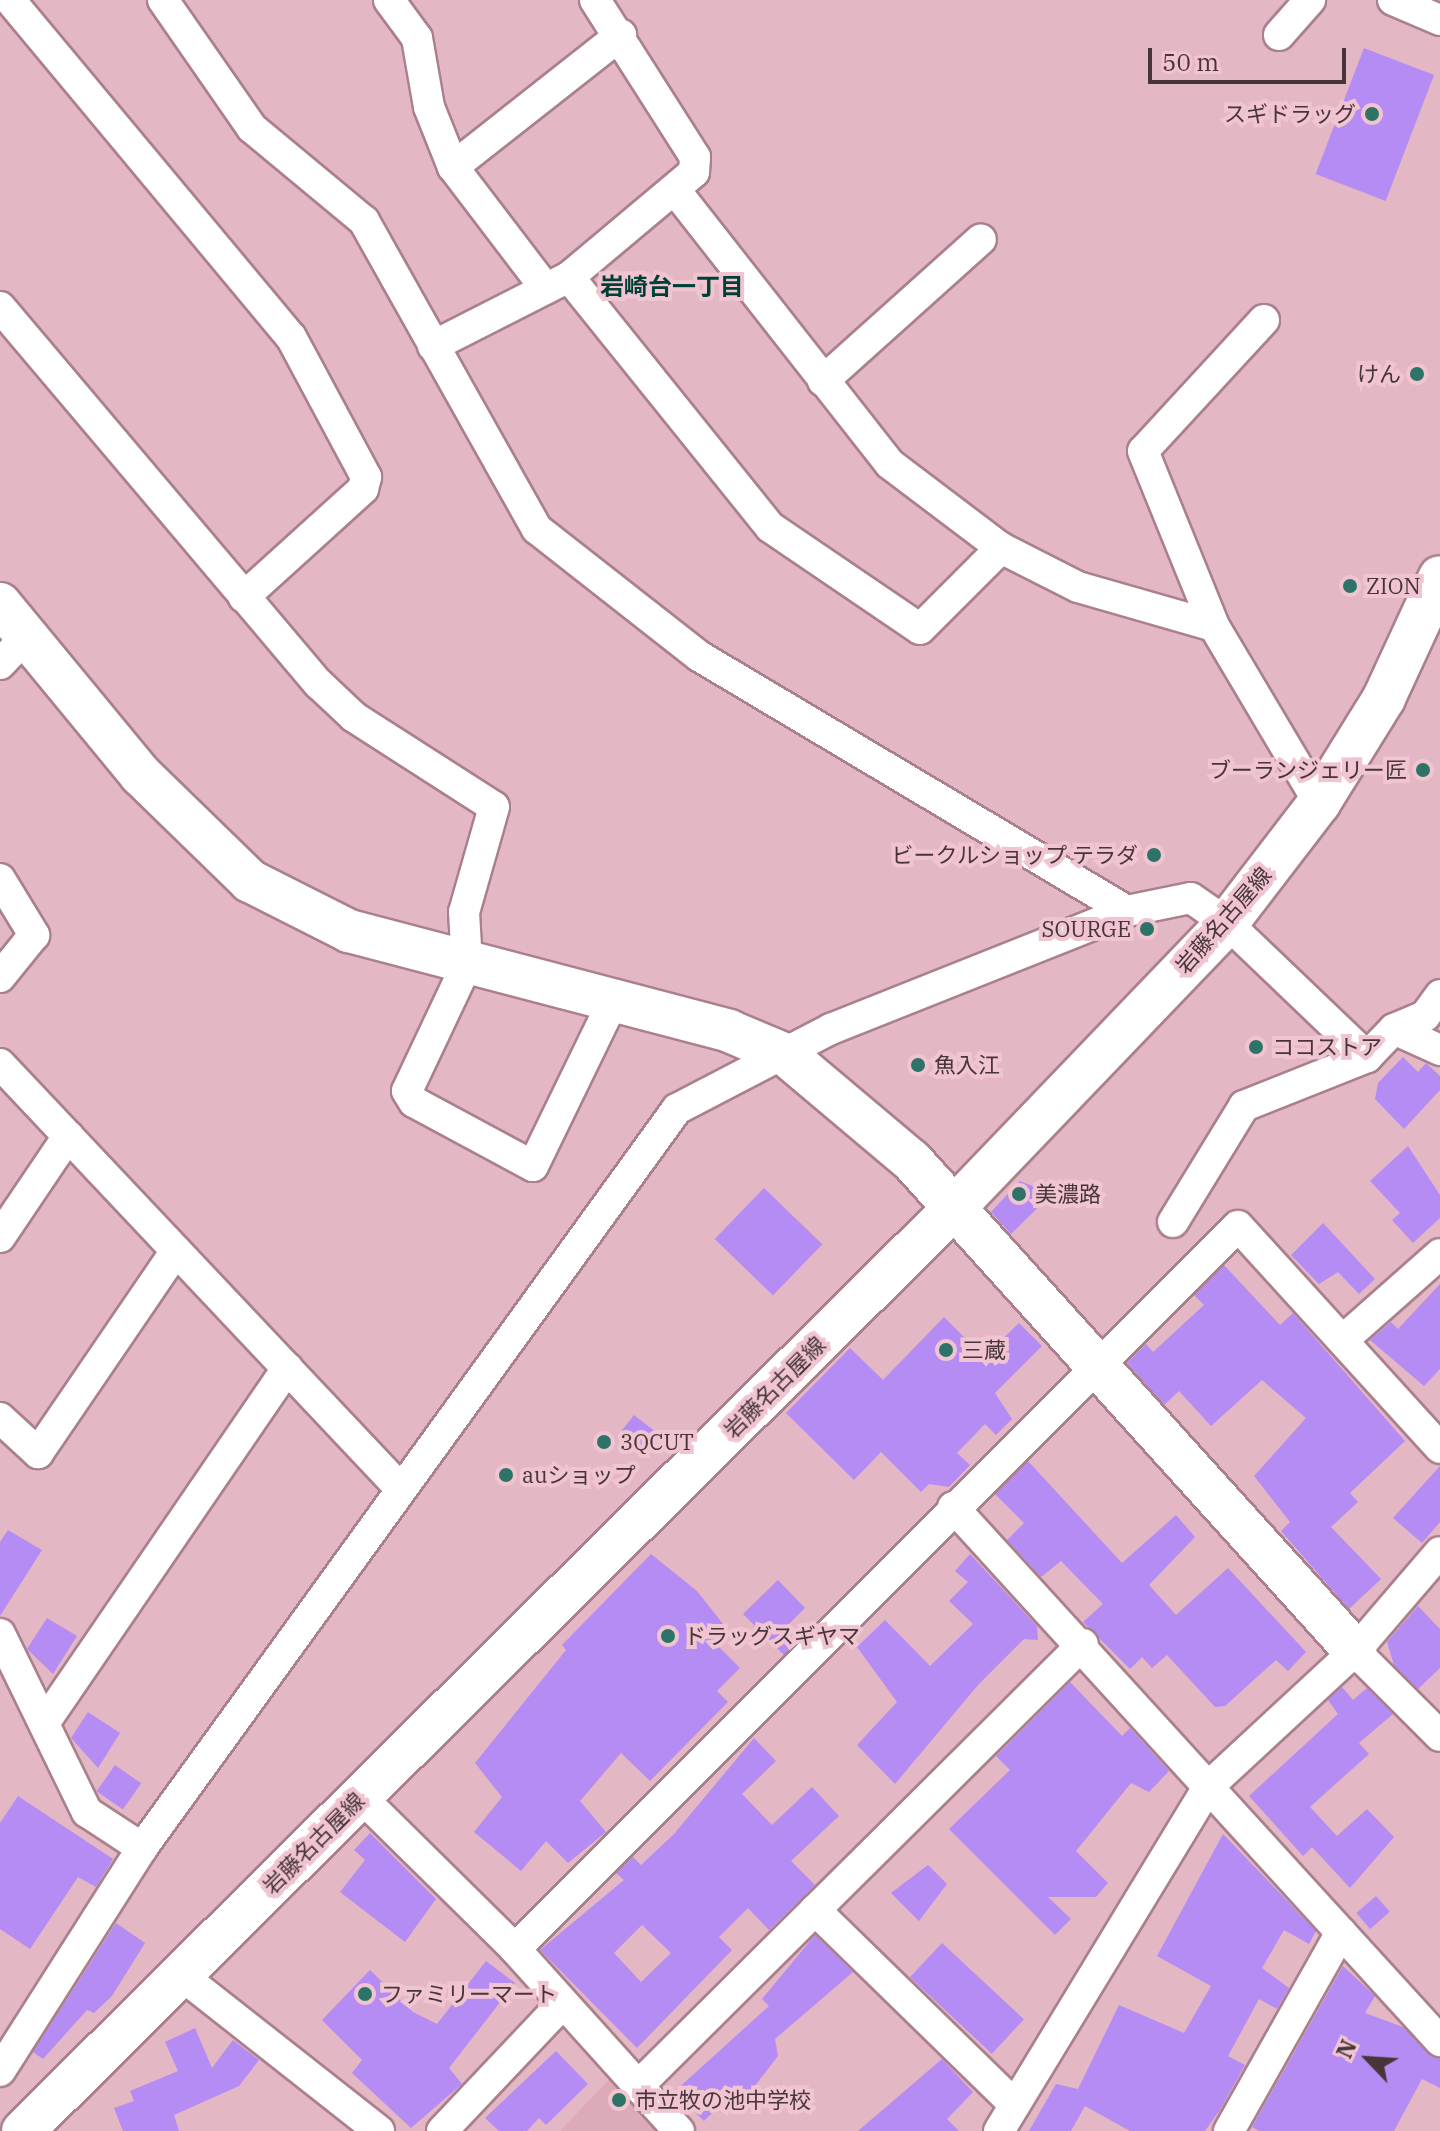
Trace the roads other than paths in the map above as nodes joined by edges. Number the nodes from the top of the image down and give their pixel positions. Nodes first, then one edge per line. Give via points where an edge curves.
1 (10, 0) edge
2 (163, 0) edge
3 (389, 0) edge
4 (595, 0) edge
5 (1310, 0) edge
6 (1393, 0) edge
7 (0, 12) edge
8 (1440, 20) edge
9 (621, 35) junction
10 (1279, 35) dead end
11 (453, 167) junction
12 (675, 190) junction
13 (981, 239) dead end
14 (558, 283) junction
15 (0, 307) edge
16 (1264, 320) dead end
17 (433, 346) junction
18 (823, 381) junction
19 (1001, 548) junction
20 (1440, 577) edge
21 (244, 597) junction
22 (0, 604) edge
23 (1214, 626) junction
24 (14, 650) edge
25 (1319, 803) junction
26 (0, 879) edge
27 (1127, 911) junction
28 (1227, 923) junction
29 (467, 964) junction
30 (0, 977) edge
31 (1440, 995) edge
32 (614, 999) junction
33 (1394, 1029) junction
34 (1440, 1050) edge
35 (786, 1055) junction
36 (1367, 1057) junction
37 (0, 1064) edge
38 (68, 1136) junction
39 (953, 1209) junction
40 (1173, 1222) dead end
41 (0, 1237) edge
42 (176, 1251) junction
43 (1440, 1254) edge
44 (1344, 1339) junction
45 (1093, 1366) junction
46 (287, 1368) junction
47 (0, 1418) edge
48 (1440, 1448) edge
49 (400, 1488) junction
50 (953, 1507) junction
51 (1440, 1552) edge
52 (0, 1634) edge
53 (1083, 1644) junction
54 (1355, 1651) junction
55 (7, 1672) edge
56 (45, 1722) junction
57 (1440, 1736) edge
58 (1209, 1786) junction
59 (360, 1796) junction
60 (142, 1848) junction
61 (815, 1910) junction
62 (1341, 1932) junction
63 (515, 1949) junction
64 (181, 1975) junction
65 (563, 2003) junction
66 (1440, 2041) edge
67 (0, 2071) edge
68 (638, 2086) junction
69 (1015, 2105) junction
70 (23, 2131) edge
71 (379, 2131) edge
72 (442, 2131) edge
73 (679, 2131) edge
74 (999, 2131) edge
75 (1229, 2131) edge

1 - 7 street
1 - 21 street via 274,315 366,477 363,489
2 - 17 street via 252,128 364,221
3 - 11 street via 417,38 429,107
4 - 9 street
5 - 10 street
6 - 8 street
9 - 11 street
9 - 12 street via 695,157 694,172
11 - 14 street
12 - 14 street
12 - 18 street
13 - 18 street
14 - 17 street
14 - 19 street via 770,527 920,629
15 - 21 street
16 - 23 street via 1143,451
17 - 27 street via 537,529 699,656
18 - 19 street via 890,464
19 - 23 street via 1078,587
20 - 25 main road, 岩藤名古屋線 via 1384,698
21 - 29 street via 354,717 494,807 464,912
22 - 24 main road
23 - 25 street
24 - 29 main road via 250,881 349,931
25 - 28 main road, 岩藤名古屋線
26 - 30 street via 34,935
27 - 28 street via 1191,898
27 - 35 street via 831,1029
28 - 36 street
28 - 39 main road, 岩藤名古屋線
29 - 32 main road
29 - 32 street via 407,1091 521,1165 533,1166
31 - 33 street via 1425,1016
32 - 35 main road
33 - 34 street
33 - 36 street
35 - 39 main road via 912,1161
35 - 49 street via 677,1109
36 - 40 street via 1244,1106
37 - 38 street
38 - 41 street
38 - 42 street
39 - 45 main road
39 - 59 main road, 岩藤名古屋線
42 - 46 street
42 - 47 street via 38,1453
43 - 44 street
44 - 45 street via 1238,1226
44 - 48 street
45 - 50 street
45 - 54 main road
46 - 49 street
46 - 56 street
49 - 60 street
50 - 53 street
50 - 63 street
51 - 54 street
52 - 55 street
53 - 58 street
53 - 61 street
54 - 57 street
54 - 58 street
55 - 56 street
56 - 60 street via 87,1812
58 - 62 street
58 - 69 street
59 - 63 street
59 - 64 main road, 岩藤名古屋線
60 - 67 street
61 - 68 street
61 - 69 street
62 - 66 street
62 - 75 street
63 - 65 street
64 - 70 main road, 岩藤名古屋線
64 - 71 street
65 - 68 street
65 - 72 street
68 - 73 street
69 - 74 street

